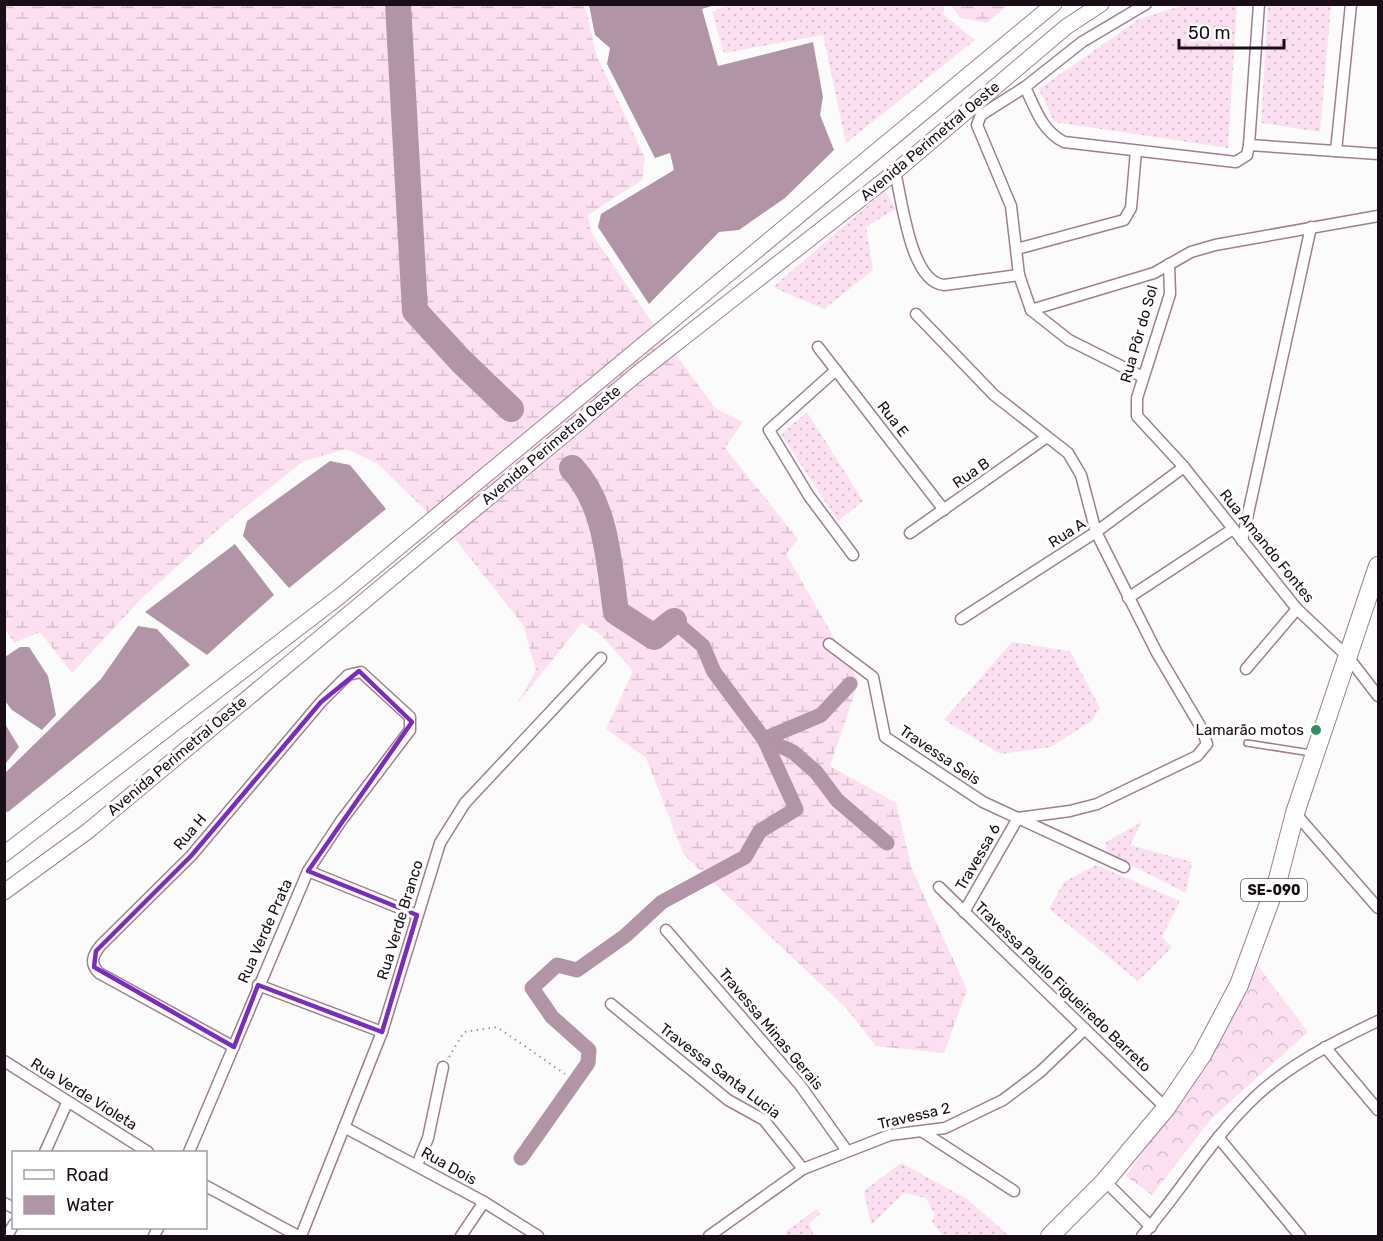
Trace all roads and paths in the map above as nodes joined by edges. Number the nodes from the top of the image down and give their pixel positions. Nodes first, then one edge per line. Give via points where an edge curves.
1 (1054, 4) edge
2 (1101, 4) edge
3 (1146, 4) edge
4 (1259, 4) edge
5 (1351, 4) edge
6 (1025, 87) junction
7 (1249, 145) junction
8 (1136, 151) junction
9 (1336, 152) junction
10 (1378, 154) edge
11 (895, 172) junction
12 (1378, 216) edge
13 (1311, 227) junction
14 (1017, 249) junction
15 (1169, 264) junction
16 (1019, 275) junction
17 (1031, 310) junction
18 (916, 314) dead end
19 (818, 346) dead end
20 (836, 370) junction
21 (1143, 377) junction
22 (1136, 412) joint
23 (1047, 437) junction
24 (1184, 467) junction
25 (944, 510) junction
26 (1233, 530) junction
27 (1096, 532) junction
28 (910, 533) dead end
29 (1242, 541) junction
30 (853, 555) dead end
31 (1378, 566) edge
32 (1128, 598) junction
33 (1297, 609) junction
34 (961, 619) dead end
35 (829, 644) dead end
36 (1348, 657) junction
37 (601, 658) dead end
38 (1246, 669) dead end
39 (1378, 696) edge
40 (402, 741) joint
41 (1247, 743) dead end
42 (1316, 753) junction
43 (1295, 813) junction
44 (1018, 818) junction
45 (4, 854) edge
46 (1124, 867) dead end
47 (308, 871) junction
48 (939, 888) dead end
49 (4, 892) edge
50 (1378, 908) edge
51 (964, 912) junction
52 (417, 915) junction
53 (666, 930) dead end
54 (258, 985) junction
55 (611, 1004) dead end
56 (1378, 1021) edge
57 (1085, 1029) junction
58 (382, 1032) junction
59 (234, 1047) junction
60 (1325, 1047) junction
61 (4, 1061) edge
62 (443, 1067) joint
63 (565, 1074) dead end
64 (67, 1102) junction
65 (1166, 1107) junction
66 (1378, 1110) edge
67 (344, 1127) junction
68 (923, 1132) junction
69 (1218, 1137) junction
70 (45, 1151) edge
71 (146, 1151) edge
72 (189, 1151) edge
73 (847, 1152) junction
74 (417, 1165) junction
75 (803, 1169) junction
76 (1105, 1181) junction
77 (207, 1187) edge
78 (1014, 1191) dead end
79 (484, 1202) junction
80 (1151, 1227) junction
81 (299, 1236) edge
82 (461, 1236) edge
83 (538, 1236) edge
84 (709, 1236) edge
85 (1050, 1236) edge
86 (1142, 1236) edge
87 (1300, 1236) edge

1 - 45 main road, Avenida Perimetral Oeste via 340,596
2 - 11 main road, Avenida Perimetral Oeste via 1066,27
3 - 6 street via 1082,42
4 - 7 street
5 - 9 street
6 - 8 street via 1053,136 1064,142
6 - 14 street via 981,115 976,125 1011,206
7 - 8 street via 1247,155 1236,162
7 - 9 street
8 - 14 street via 1131,208 1124,220
9 - 10 street
11 - 16 street via 911,243 927,278 944,285
11 - 49 main road, Avenida Perimetral Oeste via 637,374 88,831
12 - 13 street
13 - 15 street via 1215,245
13 - 29 street
14 - 16 street
15 - 17 street via 1154,273
15 - 21 street, Rua Pôr do Sol via 1170,294
16 - 17 street
17 - 21 street via 1069,340
18 - 23 street via 994,395
19 - 20 street, Rua E
20 - 25 street, Rua E
20 - 30 street via 769,430
21 - 22 street, Rua Pôr do Sol
22 - 24 street, Rua Amando Fontes
23 - 25 street, Rua B
23 - 27 street via 1068,453 1077,468
24 - 26 street, Rua Amando Fontes
24 - 27 street, Rua A
25 - 28 street, Rua B
26 - 29 street, Rua Amando Fontes
26 - 32 street
27 - 32 street
27 - 34 street, Rua A
29 - 33 street, Rua Amando Fontes
31 - 36 main road, SE-090
32 - 44 street via 1207,744 1197,756 1097,804
33 - 36 street, Rua Amando Fontes
33 - 38 street
35 - 44 street, Travessa Seis via 873,677 885,737 961,789
36 - 39 street, Rua Amando Fontes
36 - 42 main road, SE-090
37 - 52 street, Rua Verde Branco via 454,818 440,843
40 - 47 street, Rua Verde Prata
40 - 59 street, Rua H via 411,726 410,717 364,673 348,675 253,779 191,856 95,953 93,964 99,973
41 - 42 lane
42 - 43 main road, SE-090
43 - 50 street
43 - 65 main road, SE-090 via 1278,879 1239,985 1202,1055
44 - 46 street, Travessa Seis
44 - 51 street, Travessa 6
47 - 52 street
47 - 54 street, Rua Verde Prata
48 - 51 street, Travessa Paulo Figueiredo Barreto
51 - 57 street, Travessa Paulo Figueiredo Barreto
52 - 58 street, Rua Verde Branco
53 - 73 street, Travessa Minas Gerais via 800,1085
54 - 58 street
54 - 59 street, Rua Verde Prata
55 - 75 street, Travessa Santa Lucia via 728,1100 764,1120
56 - 60 street
57 - 65 street, Travessa Paulo Figueiredo Barreto
57 - 68 street, Travessa 2 via 1040,1072 1003,1100 945,1128
58 - 67 street, Rua Verde Branco
59 - 72 street, Rua Verde Prata
60 - 66 street
60 - 69 street via 1263,1090
61 - 64 street, Rua Verde Violeta
62 - 63 path via 464,1032 497,1027
62 - 74 street via 428,1138
64 - 70 street
64 - 71 street, Rua Verde Violeta
65 - 76 main road, SE-090
67 - 74 street, Rua Dois
67 - 81 street, Rua Verde Branco
68 - 73 street, Travessa 2 via 899,1132
68 - 78 street
69 - 80 street
69 - 87 street
73 - 75 street, Travessa 2
74 - 79 street, Rua Dois
75 - 84 street, Travessa 2
76 - 80 street
76 - 85 main road, SE-090
77 - 81 street
79 - 82 street
79 - 83 street, Rua Dois
80 - 86 street

